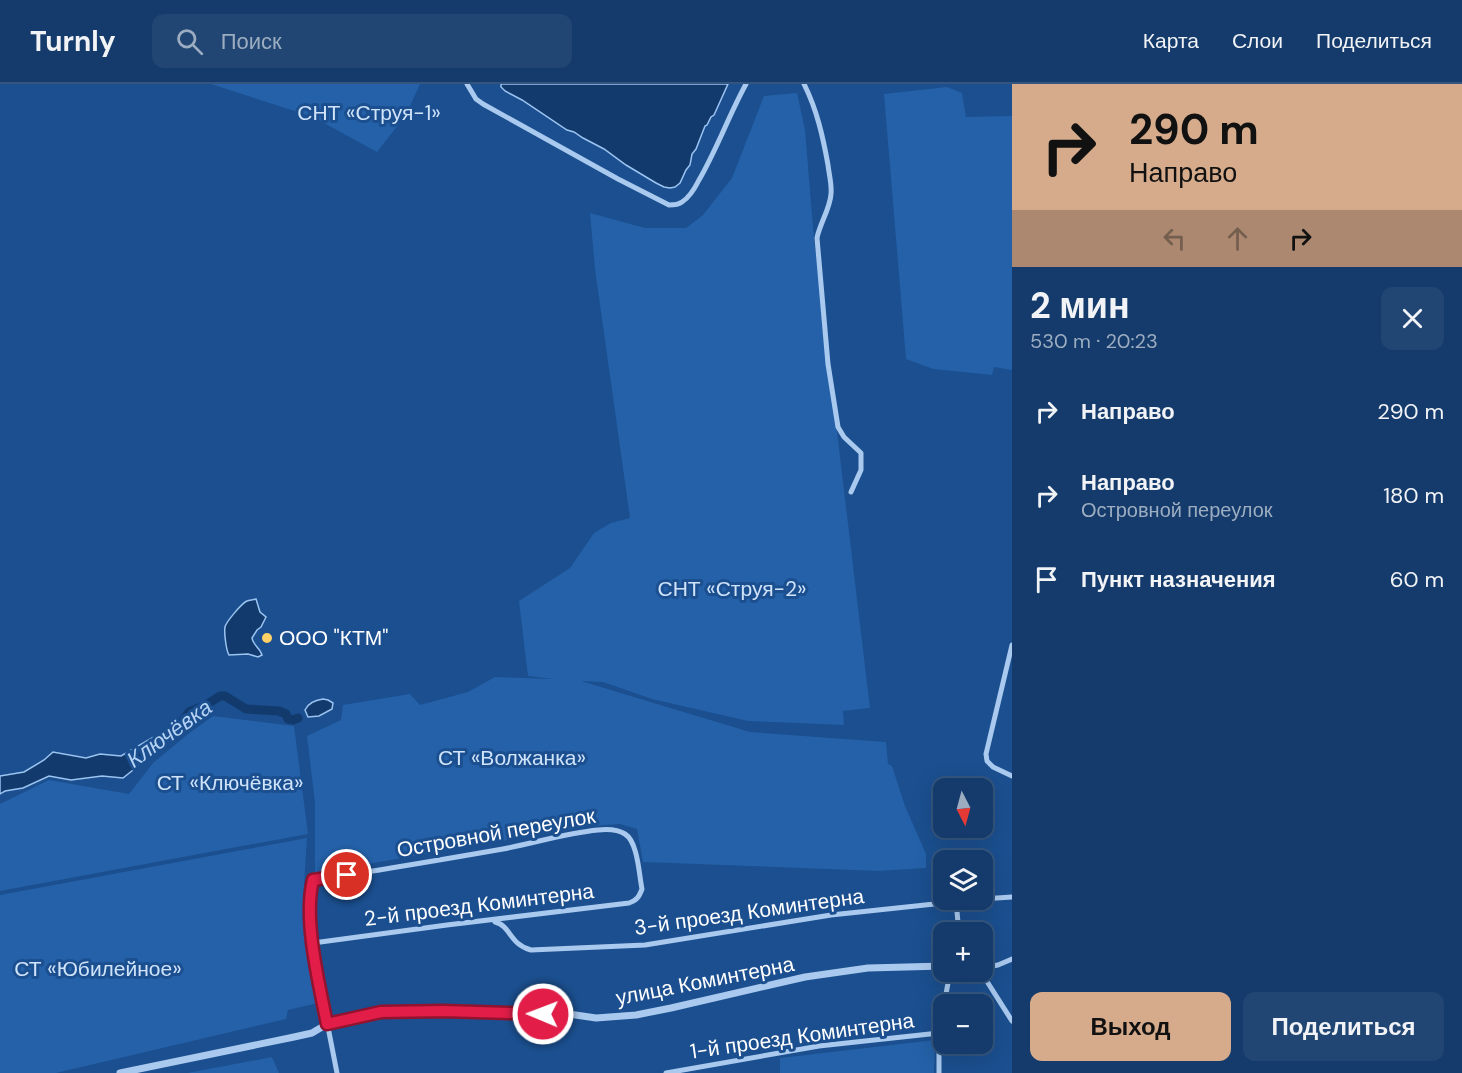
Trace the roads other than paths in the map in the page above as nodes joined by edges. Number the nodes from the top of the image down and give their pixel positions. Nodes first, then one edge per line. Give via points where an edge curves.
1 (467, 84) edge
2 (746, 84) edge
3 (804, 84) edge
4 (851, 492) dead end
5 (1012, 645) edge
6 (1005, 679) junction
7 (1012, 683) edge
8 (1012, 776) edge
9 (642, 889) joint
10 (1012, 897) edge
11 (993, 898) edge
12 (933, 903) edge
13 (484, 921) junction
14 (313, 943) junction
15 (1010, 960) edge
16 (933, 966) edge
17 (993, 967) edge
18 (989, 982) edge
19 (1012, 1021) edge
20 (327, 1024) junction
21 (933, 1033) edge
22 (940, 1054) edge
23 (120, 1073) edge
24 (338, 1073) edge
25 (666, 1073) edge
26 (939, 1073) edge

1 - 2 street via 483,104 669,205 681,203 694,188
3 - 4 street via 814,105 830,177 831,193 817,238 828,364 838,426 861,453 861,470
5 - 6 street
6 - 7 street
6 - 8 street via 986,754 993,767
9 - 13 street, 2-й проезд Коминтерна via 636,901 629,903
9 - 14 street, Островной переулок via 634,846 624,832 573,833 439,861 313,880 309,906
10 - 11 street
12 - 13 street, 3-й проезд Коминтерна via 645,945 531,950 514,941 499,922
13 - 14 street, 2-й проезд Коминтерна
14 - 20 street
15 - 17 street
16 - 20 street, улица Коминтерна via 868,968 816,975 636,1015 596,1018 562,1013 381,1012
18 - 19 street
20 - 23 street, улица Коминтерна via 312,1033
20 - 24 street
21 - 25 street, 1-й проезд Коминтерна via 819,1047
22 - 26 street

